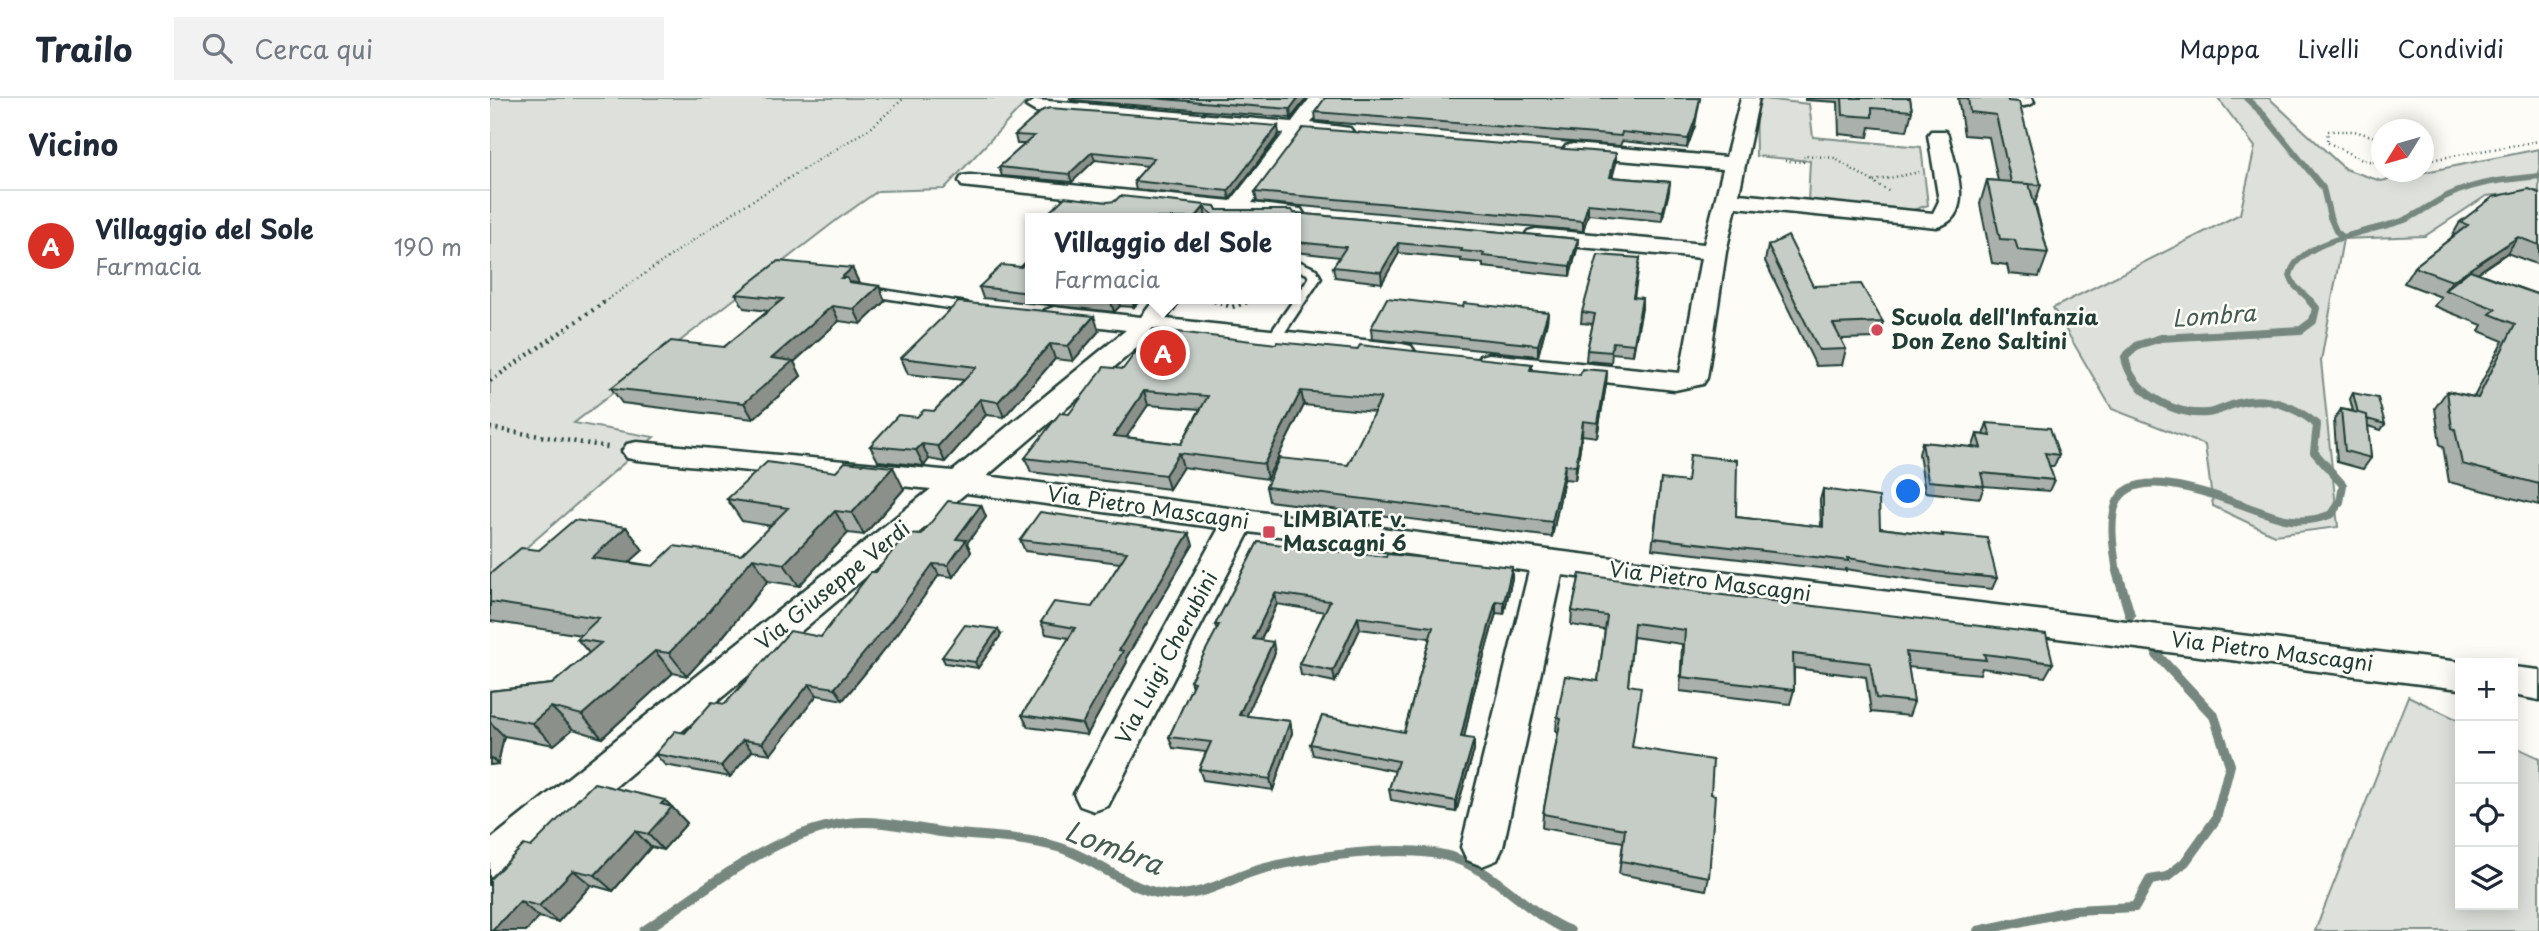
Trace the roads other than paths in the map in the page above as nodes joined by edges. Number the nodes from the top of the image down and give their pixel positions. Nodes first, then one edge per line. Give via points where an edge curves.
1 (1321, 98) edge
2 (1750, 98) edge
3 (1973, 98) edge
4 (2025, 102) dead end
5 (1036, 106) dead end
6 (1299, 128) junction
7 (1362, 133) edge
8 (1938, 135) dead end
9 (1556, 149) edge
10 (1735, 164) junction
11 (970, 181) dead end
12 (1726, 200) junction
13 (1225, 213) edge
14 (1234, 213) edge
15 (1301, 216) edge
16 (1317, 216) edge
17 (1508, 233) edge
18 (1714, 252) junction
19 (1301, 266) edge
20 (860, 291) edge
21 (1301, 299) edge
22 (1164, 304) edge
23 (1297, 304) edge
24 (967, 307) joint
25 (993, 309) edge
26 (1032, 313) edge
27 (1149, 324) junction
28 (1274, 338) junction
29 (1429, 355) edge
30 (1470, 360) edge
31 (637, 451) road end
32 (960, 482) junction
33 (1239, 522) junction
34 (1548, 562) junction
35 (2455, 674) edge
36 (2518, 682) edge
37 (2539, 685) edge
38 (1094, 794) dead end
39 (1482, 847) dead end
40 (490, 865) edge

1 - 6 street
2 - 10 street
3 - 4 street
5 - 6 street
6 - 7 street
6 - 14 street
8 - 12 street via 1950,201 1946,214 1937,220
9 - 10 street
10 - 12 street
11 - 13 street
12 - 18 street
15 - 16 street
17 - 18 street
18 - 30 street via 1693,378 1675,382
19 - 21 lane via 1315,278
20 - 24 lane
22 - 27 street, Via Giuseppe Verdi
23 - 28 lane
24 - 25 street
26 - 27 street
27 - 28 street
27 - 32 street, Via Giuseppe Verdi
28 - 29 street
31 - 32 street, Via Pietro Mascagni
32 - 33 street, Via Pietro Mascagni
32 - 40 street, Via Giuseppe Verdi
33 - 34 street, Via Pietro Mascagni
33 - 38 street, Via Luigi Cherubini
34 - 35 street, Via Pietro Mascagni
34 - 39 street
36 - 37 street

